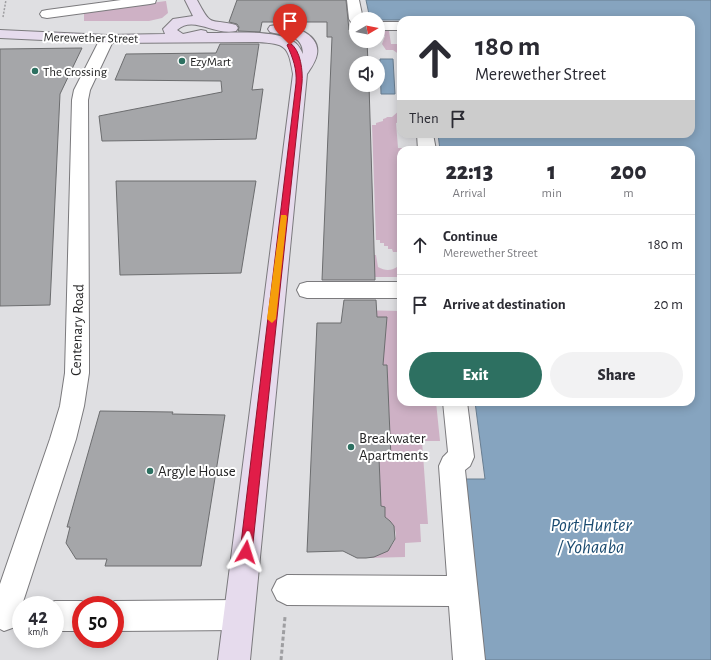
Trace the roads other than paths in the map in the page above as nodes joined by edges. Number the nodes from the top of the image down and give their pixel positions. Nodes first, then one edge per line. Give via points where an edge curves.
1 (150, 0) edge
2 (190, 0) edge
3 (353, 0) edge
4 (355, 12) edge
5 (47, 14) dead end
6 (179, 22) junction
7 (204, 23) junction
8 (385, 26) edge
9 (397, 26) edge
10 (0, 34) edge
11 (109, 34) junction
12 (185, 38) junction
13 (300, 74) junction
14 (307, 290) dead end
15 (397, 290) edge
16 (455, 406) edge
17 (287, 590) road end
18 (463, 591) junction
19 (239, 615) junction
20 (8, 616) edge
21 (124, 616) edge
22 (234, 660) edge
23 (469, 660) edge

1 - 5 street
2 - 6 main road via 188,11
2 - 7 main road
3 - 4 street
6 - 7 main road, Merewether Street via 194,20
6 - 11 main road, Merewether Street
6 - 12 main road via 170,32 174,36
7 - 12 main road via 204,33
7 - 13 main road via 227,28 280,29 300,35 307,41 310,50
8 - 9 street
10 - 11 main road, Merewether Street
11 - 12 main road, Merewether Street
11 - 20 street, Centenary Road via 82,90 80,100 78,342 72,406
12 - 13 main road, Merewether Street via 279,39 294,51
13 - 19 main road
14 - 15 street
16 - 18 street via 461,457 452,466
17 - 18 street
18 - 23 street
19 - 21 street
19 - 22 main road

